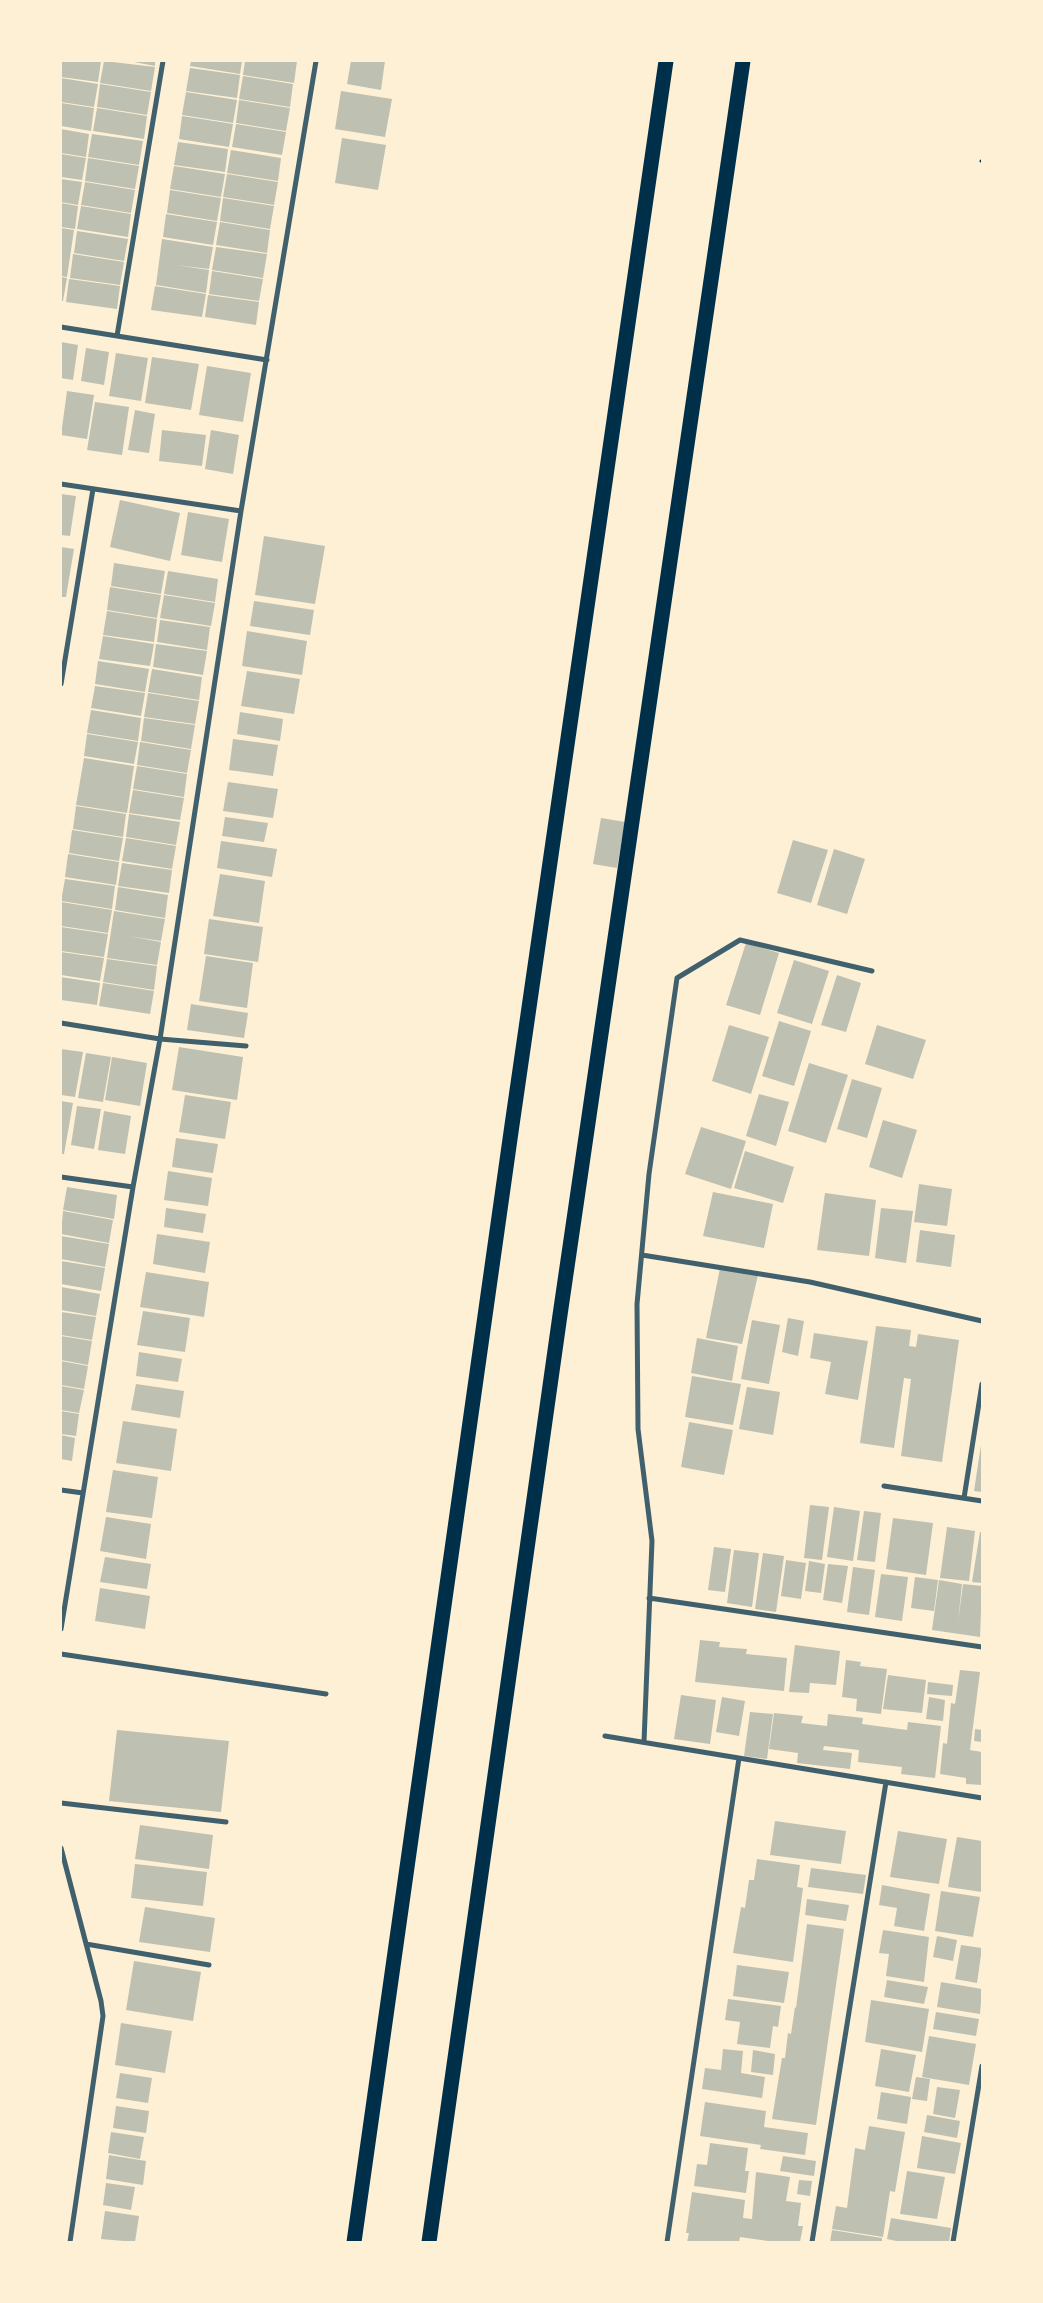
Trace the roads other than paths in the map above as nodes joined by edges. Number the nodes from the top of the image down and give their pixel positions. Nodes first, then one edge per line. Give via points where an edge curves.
1 (163, 61) edge
2 (316, 61) edge
3 (666, 61) edge
4 (743, 61) edge
5 (61, 327) edge
6 (117, 336) junction
7 (267, 360) junction
8 (61, 484) edge
9 (93, 489) junction
10 (241, 511) junction
11 (61, 629) edge
12 (70, 630) junction
13 (61, 684) edge
14 (872, 971) dead end
15 (61, 1023) edge
16 (160, 1039) junction
17 (246, 1046) dead end
18 (61, 1177) edge
19 (133, 1187) junction
20 (642, 1255) junction
21 (982, 1321) edge
22 (982, 1384) edge
23 (884, 1486) dead end
24 (61, 1490) edge
25 (83, 1493) junction
26 (964, 1498) junction
27 (982, 1501) edge
28 (649, 1598) junction
29 (61, 1629) edge
30 (982, 1647) edge
31 (61, 1654) edge
32 (326, 1694) dead end
33 (605, 1736) dead end
34 (644, 1742) junction
35 (739, 1758) junction
36 (886, 1782) junction
37 (982, 1798) edge
38 (61, 1803) edge
39 (226, 1822) dead end
40 (61, 1848) edge
41 (86, 1944) junction
42 (209, 1965) dead end
43 (982, 2066) edge
44 (70, 2242) edge
45 (354, 2242) edge
46 (429, 2242) edge
47 (667, 2242) edge
48 (812, 2242) edge
49 (953, 2242) edge

1 - 6 street
2 - 7 street
3 - 45 highway
4 - 46 highway
5 - 6 street
6 - 7 street
7 - 10 street
8 - 9 street
9 - 10 street
9 - 12 street
10 - 16 street
11 - 12 street
12 - 13 street
14 - 20 street via 740,940 677,978 649,1174
15 - 16 street
16 - 17 street
16 - 19 street
18 - 19 street
19 - 25 street
20 - 21 street via 810,1282
20 - 28 street via 637,1304 638,1429 652,1541
22 - 26 street
23 - 26 street
24 - 25 street
25 - 29 street
26 - 27 street
28 - 30 street
28 - 34 street
31 - 32 street
33 - 34 street
34 - 35 street
35 - 36 street
35 - 47 street
36 - 37 street
36 - 48 street
38 - 39 street
40 - 41 street
41 - 42 street
41 - 44 street via 103,2016
43 - 49 street

